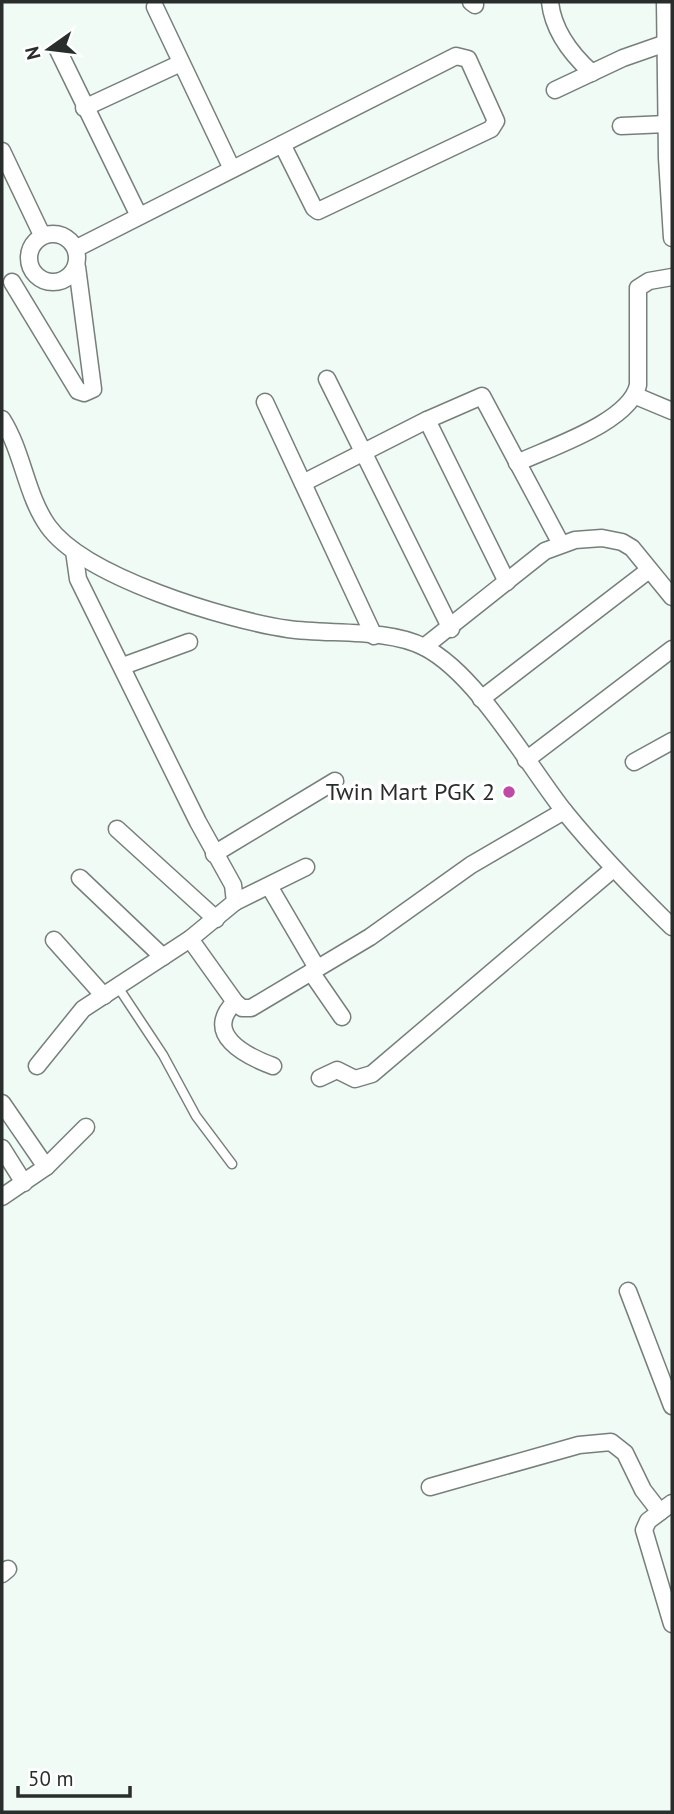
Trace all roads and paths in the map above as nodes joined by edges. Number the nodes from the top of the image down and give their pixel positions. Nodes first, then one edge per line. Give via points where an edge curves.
1 (550, 2) edge
2 (665, 2) edge
3 (155, 7) dead end
4 (666, 43) junction
5 (58, 51) dead end
6 (181, 63) junction
7 (592, 73) junction
8 (555, 90) dead end
9 (84, 108) junction
10 (621, 127) dead end
11 (669, 134) edge
12 (282, 144) junction
13 (2, 151) edge
14 (232, 169) junction
15 (139, 216) junction
16 (42, 235) junction
17 (672, 238) edge
18 (77, 248) junction
19 (77, 267) junction
20 (31, 270) junction
21 (672, 277) edge
22 (7, 285) edge
23 (327, 379) dead end
24 (636, 396) junction
25 (265, 402) dead end
26 (672, 411) edge
27 (2, 419) edge
28 (427, 420) junction
29 (363, 452) junction
30 (517, 463) junction
31 (303, 483) junction
32 (561, 544) junction
33 (74, 551) junction
34 (649, 570) junction
35 (507, 582) junction
36 (672, 597) edge
37 (451, 629) junction
38 (374, 636) junction
39 (189, 642) dead end
40 (424, 647) junction
41 (672, 649) edge
42 (123, 666) junction
43 (481, 699) junction
44 (672, 741) edge
45 (526, 760) junction
46 (634, 762) dead end
47 (335, 781) dead end
48 (564, 811) junction
49 (117, 828) dead end
50 (214, 854) junction
51 (306, 867) dead end
52 (612, 870) junction
53 (80, 878) dead end
54 (269, 886) junction
55 (235, 902) junction
56 (216, 919) junction
57 (672, 927) edge
58 (190, 939) junction
59 (54, 940) dead end
60 (163, 957) junction
61 (314, 970) junction
62 (111, 991) junction
63 (235, 1002) junction
64 (342, 1017) dead end
65 (37, 1066) dead end
66 (273, 1066) dead end
67 (320, 1078) dead end
68 (2, 1103) edge
69 (86, 1127) dead end
70 (2, 1149) edge
71 (232, 1164) dead end
72 (46, 1167) junction
73 (24, 1183) junction
74 (2, 1197) edge
75 (628, 1292) dead end
76 (672, 1406) edge
77 (430, 1487) dead end
78 (666, 1508) edge
79 (672, 1624) edge

1 - 7 street via 559,32
2 - 4 street
3 - 6 street
4 - 7 street
4 - 11 street
5 - 9 street
6 - 9 street
6 - 14 street
7 - 8 street
9 - 15 street
10 - 11 street
11 - 17 street
12 - 12 street via 456,56 468,60 496,121 491,129 318,211
12 - 14 street
13 - 16 street
14 - 15 street
15 - 18 street
16 - 18 street via 62,234
16 - 20 street via 29,250
18 - 19 street
19 - 20 street via 65,281 46,282
19 - 22 street via 93,389 85,393 78,391
20 - 22 street
21 - 24 street via 638,288
23 - 29 street
24 - 26 street
24 - 30 street via 603,424
25 - 31 street
27 - 33 street via 48,525
28 - 29 street
28 - 30 street via 482,396
28 - 35 street
29 - 31 street
29 - 37 street
30 - 32 street
31 - 38 street
32 - 34 street via 613,539 632,548
32 - 35 street
33 - 38 street via 123,580 213,611 287,629
33 - 42 street via 78,579
34 - 36 street
34 - 43 street
35 - 37 street
37 - 40 street
38 - 40 street
39 - 42 street
40 - 43 street
41 - 45 street
42 - 50 street
43 - 45 street
44 - 46 street
45 - 48 street
47 - 50 street
48 - 52 street
48 - 61 street via 471,865 370,937
49 - 56 street
50 - 55 street via 233,885
51 - 54 street
52 - 57 street
52 - 67 street via 372,1074 355,1079 337,1070
53 - 60 street
54 - 55 street
54 - 61 street
55 - 56 street
56 - 58 street
58 - 60 street
58 - 63 street
59 - 62 street
60 - 62 street
61 - 63 street via 251,1008
61 - 64 street
62 - 65 street via 76,1016
62 - 71 lane via 150,1034 195,1116
63 - 66 street via 223,1016 228,1038 244,1053
68 - 72 street
69 - 72 street
70 - 73 street
72 - 73 street
73 - 74 street
75 - 76 street
77 - 78 street via 579,1445 611,1442 625,1453 643,1490
78 - 79 street via 648,1521 644,1530

